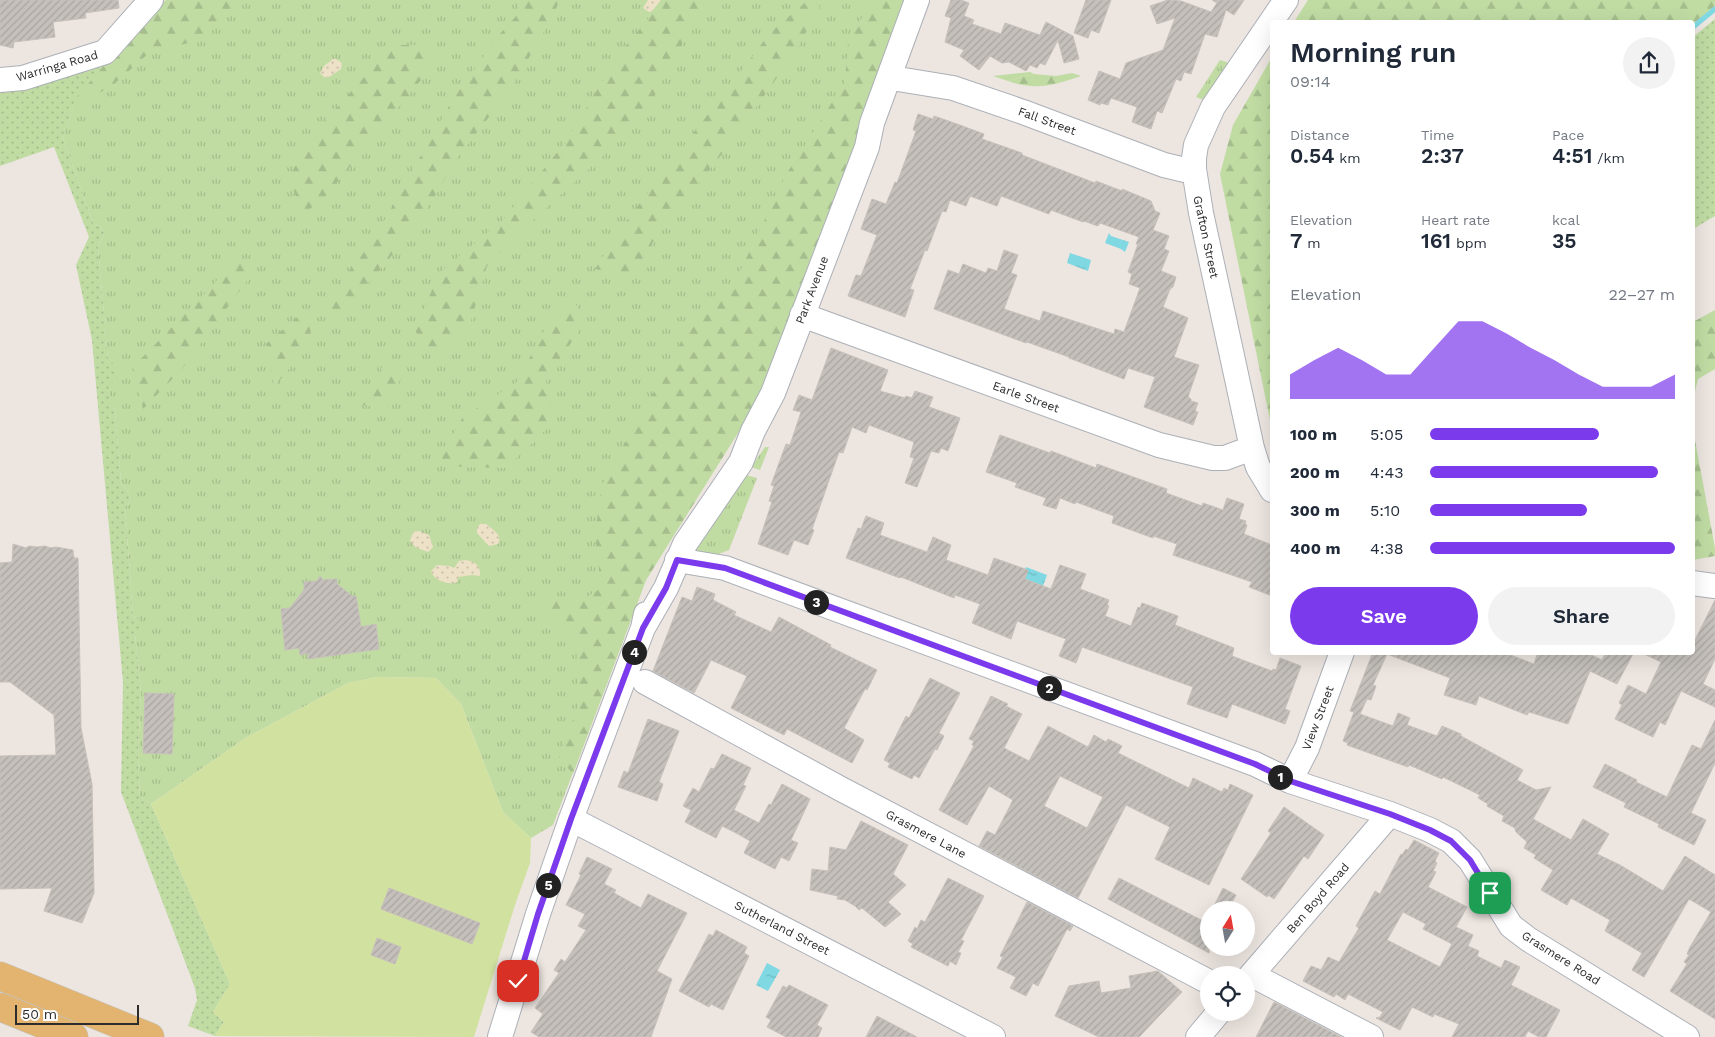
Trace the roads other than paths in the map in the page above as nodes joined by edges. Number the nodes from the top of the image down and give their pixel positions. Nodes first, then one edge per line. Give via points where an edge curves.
1 (151, 0) edge
2 (917, 0) edge
3 (929, 0) edge
4 (1286, 0) edge
5 (1272, 20) edge
6 (1270, 24) edge
7 (0, 80) edge
8 (898, 80) junction
9 (867, 147) junction
10 (1194, 169) junction
11 (802, 315) junction
12 (753, 432) junction
13 (1252, 448) junction
14 (1270, 487) edge
15 (677, 560) junction
16 (1695, 583) edge
17 (1715, 586) edge
18 (643, 628) junction
19 (1341, 655) edge
20 (645, 682) dead end
21 (1290, 781) junction
22 (1390, 814) junction
23 (571, 819) junction
24 (1255, 971) edge
25 (0, 976) edge
26 (1200, 977) edge
27 (1255, 981) edge
28 (0, 1007) edge
29 (80, 1009) junction
30 (1211, 1021) edge
31 (71, 1036) edge
32 (150, 1037) edge
33 (500, 1037) edge
34 (992, 1037) edge
35 (1198, 1037) edge
36 (1371, 1037) edge
37 (1687, 1037) edge

1 - 7 street, Warringa Road via 105,52 23,78
2 - 9 street, Park Avenue via 872,122
3 - 8 street, Park Avenue
4 - 5 street, Grafton Street
6 - 10 street, Grafton Street via 1209,114 1196,145
8 - 9 street, Park Avenue
8 - 10 street, Fall Street via 953,88 1164,165
9 - 11 street, Park Avenue
10 - 13 street, Grafton Street
11 - 12 street, Park Avenue via 773,394
11 - 13 street, Earle Street via 1159,445 1213,458 1225,458
12 - 15 street, Park Avenue via 740,462
12 - 18 street, Park Avenue via 667,551 652,589
13 - 14 street, Grafton Street via 1258,467
15 - 18 street, Park Avenue via 666,588
15 - 21 street, Grasmere Road via 725,568 1255,764
16 - 17 street
18 - 23 street, Park Avenue
19 - 21 street, View Street via 1308,748
20 - 26 street, Grasmere Lane
21 - 22 street, Grasmere Road
22 - 24 street, Ben Boyd Road
22 - 37 street, Grasmere Road via 1451,841 1470,860 1511,926 1528,939
23 - 33 street, Park Avenue
23 - 34 street, Sutherland Street
25 - 29 main road
27 - 36 street
28 - 31 main road
29 - 31 main road
29 - 32 main road
30 - 35 street

